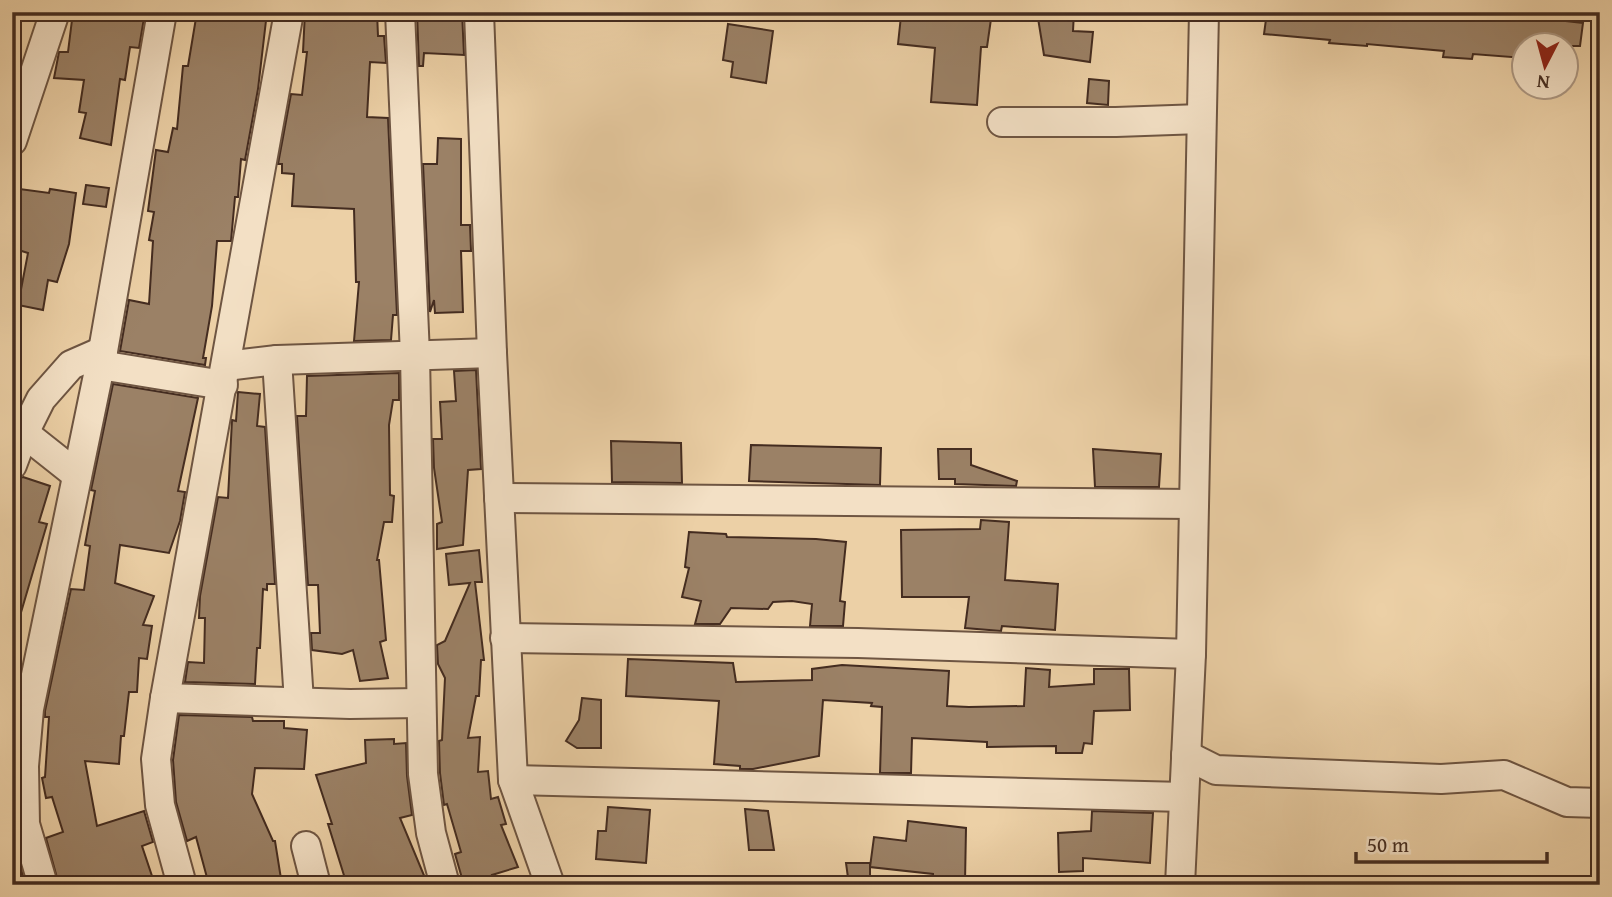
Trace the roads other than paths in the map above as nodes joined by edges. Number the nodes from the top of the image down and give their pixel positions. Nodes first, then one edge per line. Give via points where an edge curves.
1 (55, 12) edge
2 (162, 12) edge
3 (289, 12) edge
4 (400, 12) edge
5 (479, 12) edge
6 (1204, 12) edge
7 (1202, 119) junction
8 (1002, 122) dead end
9 (12, 141) edge
10 (492, 353) junction
11 (415, 355) junction
12 (102, 358) junction
13 (277, 360) junction
14 (225, 375) junction
15 (24, 433) junction
16 (12, 465) edge
17 (78, 475) junction
18 (499, 498) junction
19 (1194, 504) junction
20 (505, 638) junction
21 (1191, 654) junction
22 (165, 698) junction
23 (299, 702) junction
24 (420, 704) junction
25 (20, 708) edge
26 (1186, 755) junction
27 (513, 780) junction
28 (1184, 797) junction
29 (1600, 803) edge
30 (19, 824) edge
31 (306, 846) dead end
32 (43, 885) edge
33 (182, 885) edge
34 (316, 885) edge
35 (445, 885) edge
36 (551, 885) edge
37 (1180, 885) edge

1 - 9 street
2 - 12 street
3 - 14 street
4 - 11 street
5 - 10 street
6 - 7 street
7 - 8 street
7 - 19 street
10 - 11 street
10 - 18 street
11 - 13 street
11 - 24 street
12 - 14 street
12 - 15 street via 71,365 41,399
12 - 17 street
13 - 14 street
13 - 23 street
14 - 22 street
15 - 16 street
15 - 17 street
17 - 25 street
18 - 19 street
18 - 20 street
19 - 21 street
20 - 21 street
20 - 27 street
21 - 26 street
22 - 23 street
22 - 33 street via 156,760 160,805
23 - 24 street
24 - 35 street via 431,832
25 - 30 street via 24,766
26 - 28 street
26 - 29 street via 1216,770 1441,779 1504,775 1567,802
27 - 28 street
27 - 36 street
28 - 37 street
30 - 32 street
31 - 34 street

